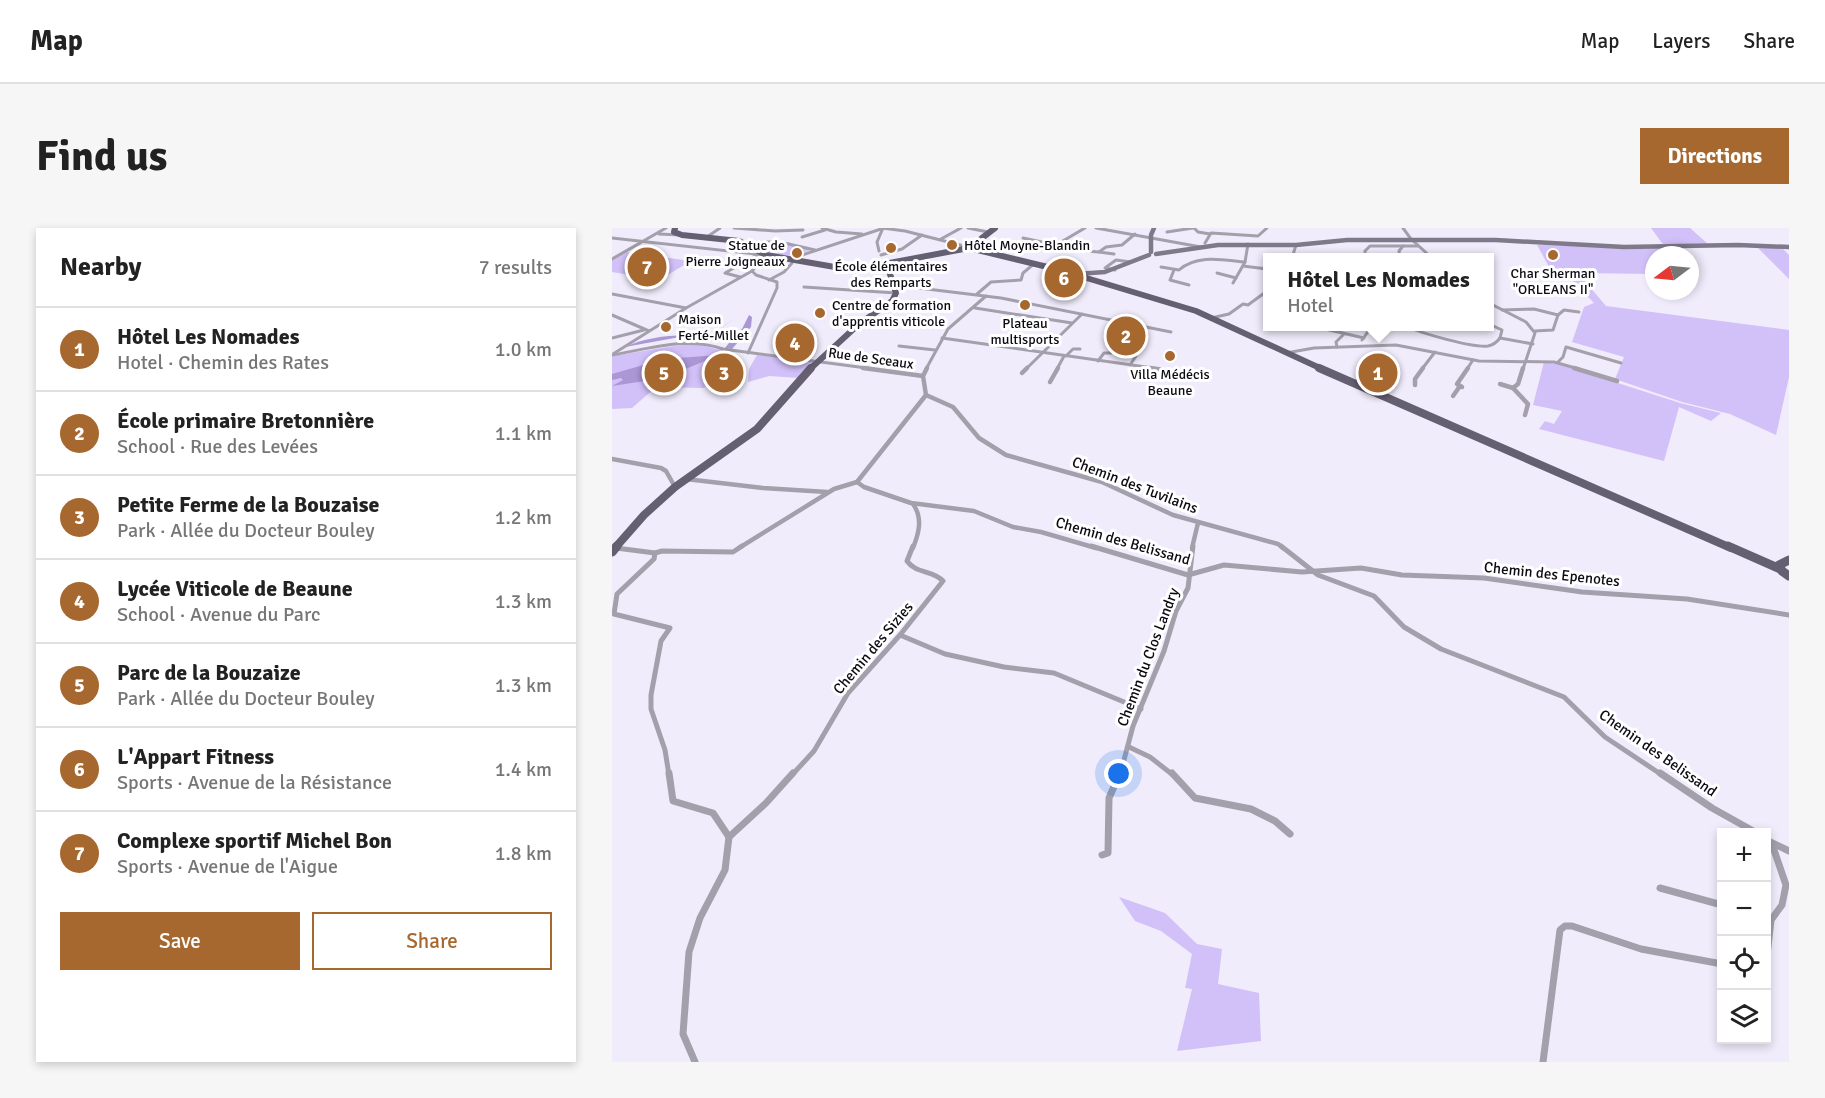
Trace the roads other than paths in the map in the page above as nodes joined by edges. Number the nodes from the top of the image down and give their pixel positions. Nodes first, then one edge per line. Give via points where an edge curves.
1 (666, 228) edge
2 (720, 228) edge
3 (734, 228) edge
4 (883, 228) edge
5 (961, 228) edge
6 (968, 228) edge
7 (995, 228) edge
8 (1085, 228) edge
9 (1096, 228) edge
10 (1155, 228) edge
11 (1194, 228) edge
12 (1268, 228) edge
13 (1402, 228) edge
14 (772, 229) edge
15 (803, 229) edge
16 (824, 229) edge
17 (906, 229) edge
18 (673, 232) edge
19 (988, 232) junction
20 (1167, 232) dead end
21 (658, 234) junction
22 (1135, 234) junction
23 (1210, 234) junction
24 (865, 235) junction
25 (921, 235) junction
26 (707, 237) junction
27 (801, 237) junction
28 (1150, 237) junction
29 (612, 238) edge
30 (1023, 238) dead end
31 (644, 240) junction
32 (940, 240) junction
33 (1412, 240) junction
34 (790, 242) junction
35 (747, 244) junction
36 (1248, 244) junction
37 (1203, 245) junction
38 (1296, 245) junction
39 (1403, 246) junction
40 (1417, 246) junction
41 (966, 247) junction
42 (1789, 247) edge
43 (816, 250) junction
44 (1086, 250) dead end
45 (738, 252) junction
46 (1099, 252) junction
47 (1294, 253) edge
48 (1365, 253) edge
49 (1399, 253) edge
50 (1426, 253) edge
51 (757, 254) junction
52 (806, 254) junction
53 (1114, 254) dead end
54 (1152, 254) junction
55 (766, 255) junction
56 (612, 259) edge
57 (793, 261) junction
58 (899, 261) junction
59 (1133, 262) junction
60 (1035, 263) junction
61 (1244, 264) junction
62 (1161, 267) dead end
63 (1263, 267) edge
64 (871, 268) junction
65 (1181, 268) junction
66 (1115, 270) junction
67 (1174, 270) junction
68 (1189, 270) dead end
69 (752, 271) junction
70 (889, 271) junction
71 (1217, 273) dead end
72 (740, 277) junction
73 (1092, 277) junction
74 (769, 280) junction
75 (894, 285) junction
76 (1189, 285) dead end
77 (804, 287) dead end
78 (896, 293) junction
79 (612, 294) edge
80 (977, 294) junction
81 (1263, 294) edge
82 (986, 296) junction
83 (1494, 306) edge
84 (686, 308) junction
85 (975, 308) junction
86 (1502, 310) junction
87 (1579, 312) dead end
88 (1082, 314) junction
89 (612, 315) edge
90 (1558, 315) junction
91 (1211, 318) junction
92 (1072, 323) junction
93 (1494, 326) edge
94 (646, 330) junction
95 (1330, 331) edge
96 (1369, 331) edge
97 (1415, 331) edge
98 (1171, 332) dead end
99 (1335, 332) joint
100 (1535, 332) junction
101 (1344, 334) junction
102 (612, 338) edge
103 (942, 338) junction
104 (1500, 338) junction
105 (1363, 339) junction
106 (1533, 344) junction
107 (1372, 345) junction
108 (898, 346) dead end
109 (1357, 346) junction
110 (1337, 347) junction
111 (1080, 349) dead end
112 (934, 350) junction
113 (1435, 352) junction
114 (748, 353) junction
115 (1042, 353) junction
116 (1111, 353) dead end
117 (1285, 354) junction
118 (612, 355) edge
119 (1065, 356) junction
120 (1136, 356) dead end
121 (1473, 360) junction
122 (816, 361) junction
123 (1098, 361) junction
124 (1524, 361) junction
125 (1558, 362) junction
126 (1621, 363) dead end
127 (1130, 365) junction
128 (1178, 372) dead end
129 (1022, 373) dead end
130 (923, 376) junction
131 (1617, 381) dead end
132 (1050, 382) dead end
133 (1500, 384) dead end
134 (1415, 385) dead end
135 (1513, 388) junction
136 (926, 395) junction
137 (1453, 396) dead end
138 (1525, 415) dead end
139 (612, 459) edge
140 (686, 479) junction
141 (857, 482) junction
142 (675, 487) junction
143 (829, 492) junction
144 (915, 505) junction
145 (1198, 523) junction
146 (614, 550) edge
147 (656, 553) junction
148 (1786, 562) edge
149 (1311, 570) junction
150 (1188, 575) junction
151 (1789, 576) edge
152 (1789, 615) edge
153 (900, 635) junction
154 (1141, 709) junction
155 (1129, 747) junction
156 (1748, 828) edge
157 (1290, 834) dead end
158 (729, 837) junction
159 (1771, 843) edge
160 (1771, 847) edge
161 (1789, 851) edge
162 (1102, 855) dead end
163 (1660, 888) dead end
164 (1717, 904) edge
165 (1771, 917) edge
166 (1717, 963) edge
167 (695, 1062) edge
168 (1543, 1062) edge

1 - 21 street
2 - 26 street
3 - 14 street
4 - 17 street
4 - 24 street
4 - 25 street via 877,242 880,253 902,249
5 - 32 street
6 - 19 street
7 - 19 main road
8 - 30 street via 1056,245
9 - 22 street
10 - 28 main road
11 - 20 street
11 - 23 street
12 - 23 street via 1258,236
13 - 33 street
14 - 15 street
15 - 27 street
16 - 24 street
16 - 27 street
17 - 25 street
18 - 21 street
18 - 26 main road
19 - 41 main road
21 - 31 street
22 - 28 street
22 - 46 street via 1120,245
23 - 37 street
24 - 43 street
25 - 32 street
26 - 35 main road
27 - 34 street
28 - 37 street
28 - 54 main road
29 - 31 street
31 - 45 street
31 - 56 street
32 - 41 street
33 - 38 main road via 1340,240
33 - 40 street
33 - 42 main road via 1624,247
34 - 35 street via 758,240
34 - 43 street
35 - 45 street
35 - 51 main road
36 - 37 main road
36 - 38 main road
36 - 61 street
37 - 54 main road
38 - 47 street
39 - 40 street
39 - 48 street via 1370,246
39 - 49 street
40 - 50 street
41 - 58 main road
41 - 60 main road
43 - 52 street
44 - 46 street
45 - 51 street
46 - 53 street
51 - 55 main road
51 - 72 street via 725,273
52 - 57 street
52 - 57 street
54 - 59 main road
55 - 57 main road
55 - 69 street
57 - 64 main road via 844,270
57 - 74 street via 784,272
58 - 64 main road
58 - 70 main road
59 - 66 main road
59 - 66 street via 1116,260 1105,268
60 - 73 main road
60 - 80 street via 1021,280 992,282
61 - 63 street
61 - 65 street via 1195,261
61 - 71 street via 1235,280
62 - 67 street
64 - 70 main road
65 - 67 street
65 - 68 street
66 - 73 main road
67 - 76 street via 1170,280
69 - 72 street
69 - 74 street
70 - 75 main road
72 - 84 street
73 - 91 main road
74 - 114 street via 777,282 777,288
75 - 78 main road
75 - 80 street
77 - 78 street
78 - 122 main road via 892,301
79 - 84 street
80 - 82 street
81 - 91 street via 1229,314
82 - 85 street
82 - 88 street
83 - 86 street
84 - 94 street
85 - 92 street
85 - 103 street
86 - 90 street via 1530,309
86 - 100 street via 1526,322
87 - 90 street via 1564,310
88 - 92 street
88 - 98 street
89 - 94 street
90 - 100 street via 1553,330
91 - 117 main road
92 - 115 street
93 - 104 street via 1502,330
94 - 102 street
94 - 118 street
95 - 99 street
96 - 105 street
97 - 104 street via 1481,345 1492,345
99 - 101 street
100 - 106 street
101 - 105 street
101 - 110 street via 1336,342
103 - 112 street
103 - 115 street
104 - 106 street
105 - 107 street
105 - 109 street
106 - 124 street
107 - 109 street
107 - 113 street
108 - 112 street
109 - 110 street
110 - 117 street
111 - 119 street
112 - 130 street
113 - 121 street
113 - 134 street via 1415,379
114 - 118 street, Rue de Sceaux via 707,343 688,343
114 - 122 street, Rue de Sceaux
115 - 119 street
115 - 129 street
116 - 123 street via 1104,352
117 - 148 main road via 1738,552
119 - 123 street
119 - 132 street
120 - 127 street
121 - 124 street
121 - 137 street
122 - 130 street, Rue de Sceaux
122 - 140 main road via 757,429
123 - 127 street
124 - 125 street
124 - 135 street via 1520,380
125 - 126 street via 1566,347
125 - 131 street
127 - 128 street
130 - 136 street
133 - 135 street
135 - 138 street via 1528,404
136 - 141 street
136 - 145 street, Chemin des Tuvilains via 953,407 979,438 1006,455 1102,482
139 - 142 street via 664,470
140 - 142 main road
140 - 143 street
141 - 143 street
141 - 144 street, Chemin des Belissand
142 - 146 main road
143 - 147 street via 733,552
144 - 150 street, Chemin des Belissand via 974,511 1003,523
144 - 153 street, Chemin des Sizies via 918,532 907,561 912,568 937,575 943,581
145 - 149 street, Chemin des Tuvilains via 1278,544
145 - 150 street
146 - 147 street
147 - 158 street via 617,594 614,614 670,628 661,640 651,709 665,750 670,798 713,813
148 - 151 main road
149 - 150 street, Chemin des Belissand via 1230,565
149 - 152 street, Chemin des Epenotes via 1361,568 1402,575 1484,578 1582,592 1687,599
149 - 156 street, Chemin des Belissand via 1374,596 1404,627 1441,649 1555,692 1605,736
150 - 154 street, Chemin du Clos Landry via 1188,588
153 - 154 street via 945,654 1054,673
153 - 158 street, Chemin des Sizies via 848,693 814,751
154 - 155 street, Chemin du Clos Landry
155 - 157 street via 1168,769 1195,798 1251,809
155 - 162 street, Chemin du Clos Landry via 1109,798 1108,853
158 - 167 street via 725,870 700,918 688,952 683,1034
159 - 161 street
160 - 165 street via 1785,885 1782,905
163 - 164 street
166 - 168 street via 1641,949 1565,926 1560,930

